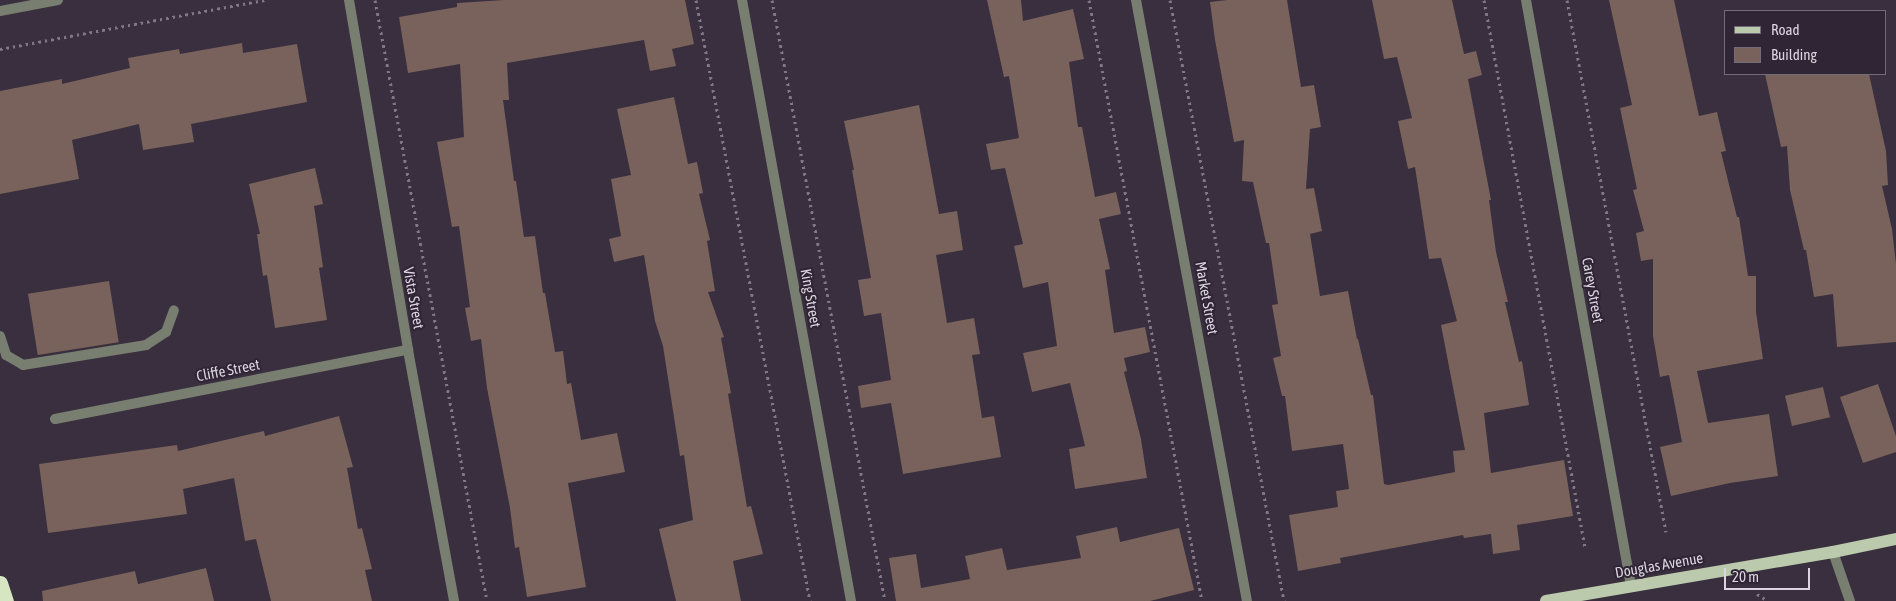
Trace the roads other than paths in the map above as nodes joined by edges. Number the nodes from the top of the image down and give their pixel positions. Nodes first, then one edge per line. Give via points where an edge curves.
1 (58, 0) edge
2 (349, 0) edge
3 (742, 0) edge
4 (1136, 0) edge
5 (1526, 0) edge
6 (0, 11) edge
7 (174, 310) dead end
8 (0, 336) edge
9 (408, 350) junction
10 (55, 418) dead end
11 (1896, 539) edge
12 (1833, 552) junction
13 (0, 583) edge
14 (1631, 586) junction
15 (6, 601) edge
16 (454, 601) edge
17 (850, 601) edge
18 (1248, 601) edge
19 (1546, 601) edge
20 (1850, 601) edge

1 - 6 street
2 - 9 street, Vista Street
3 - 17 street, King Street
4 - 18 street, Market Street
5 - 14 street, Carey Street
7 - 8 street via 166,332 146,345 23,365 6,354
9 - 10 street, Cliffe Street
9 - 16 street, Vista Street
11 - 12 main road, Douglas Avenue
12 - 14 main road, Douglas Avenue
12 - 20 street
13 - 15 highway
14 - 19 main road, Douglas Avenue

